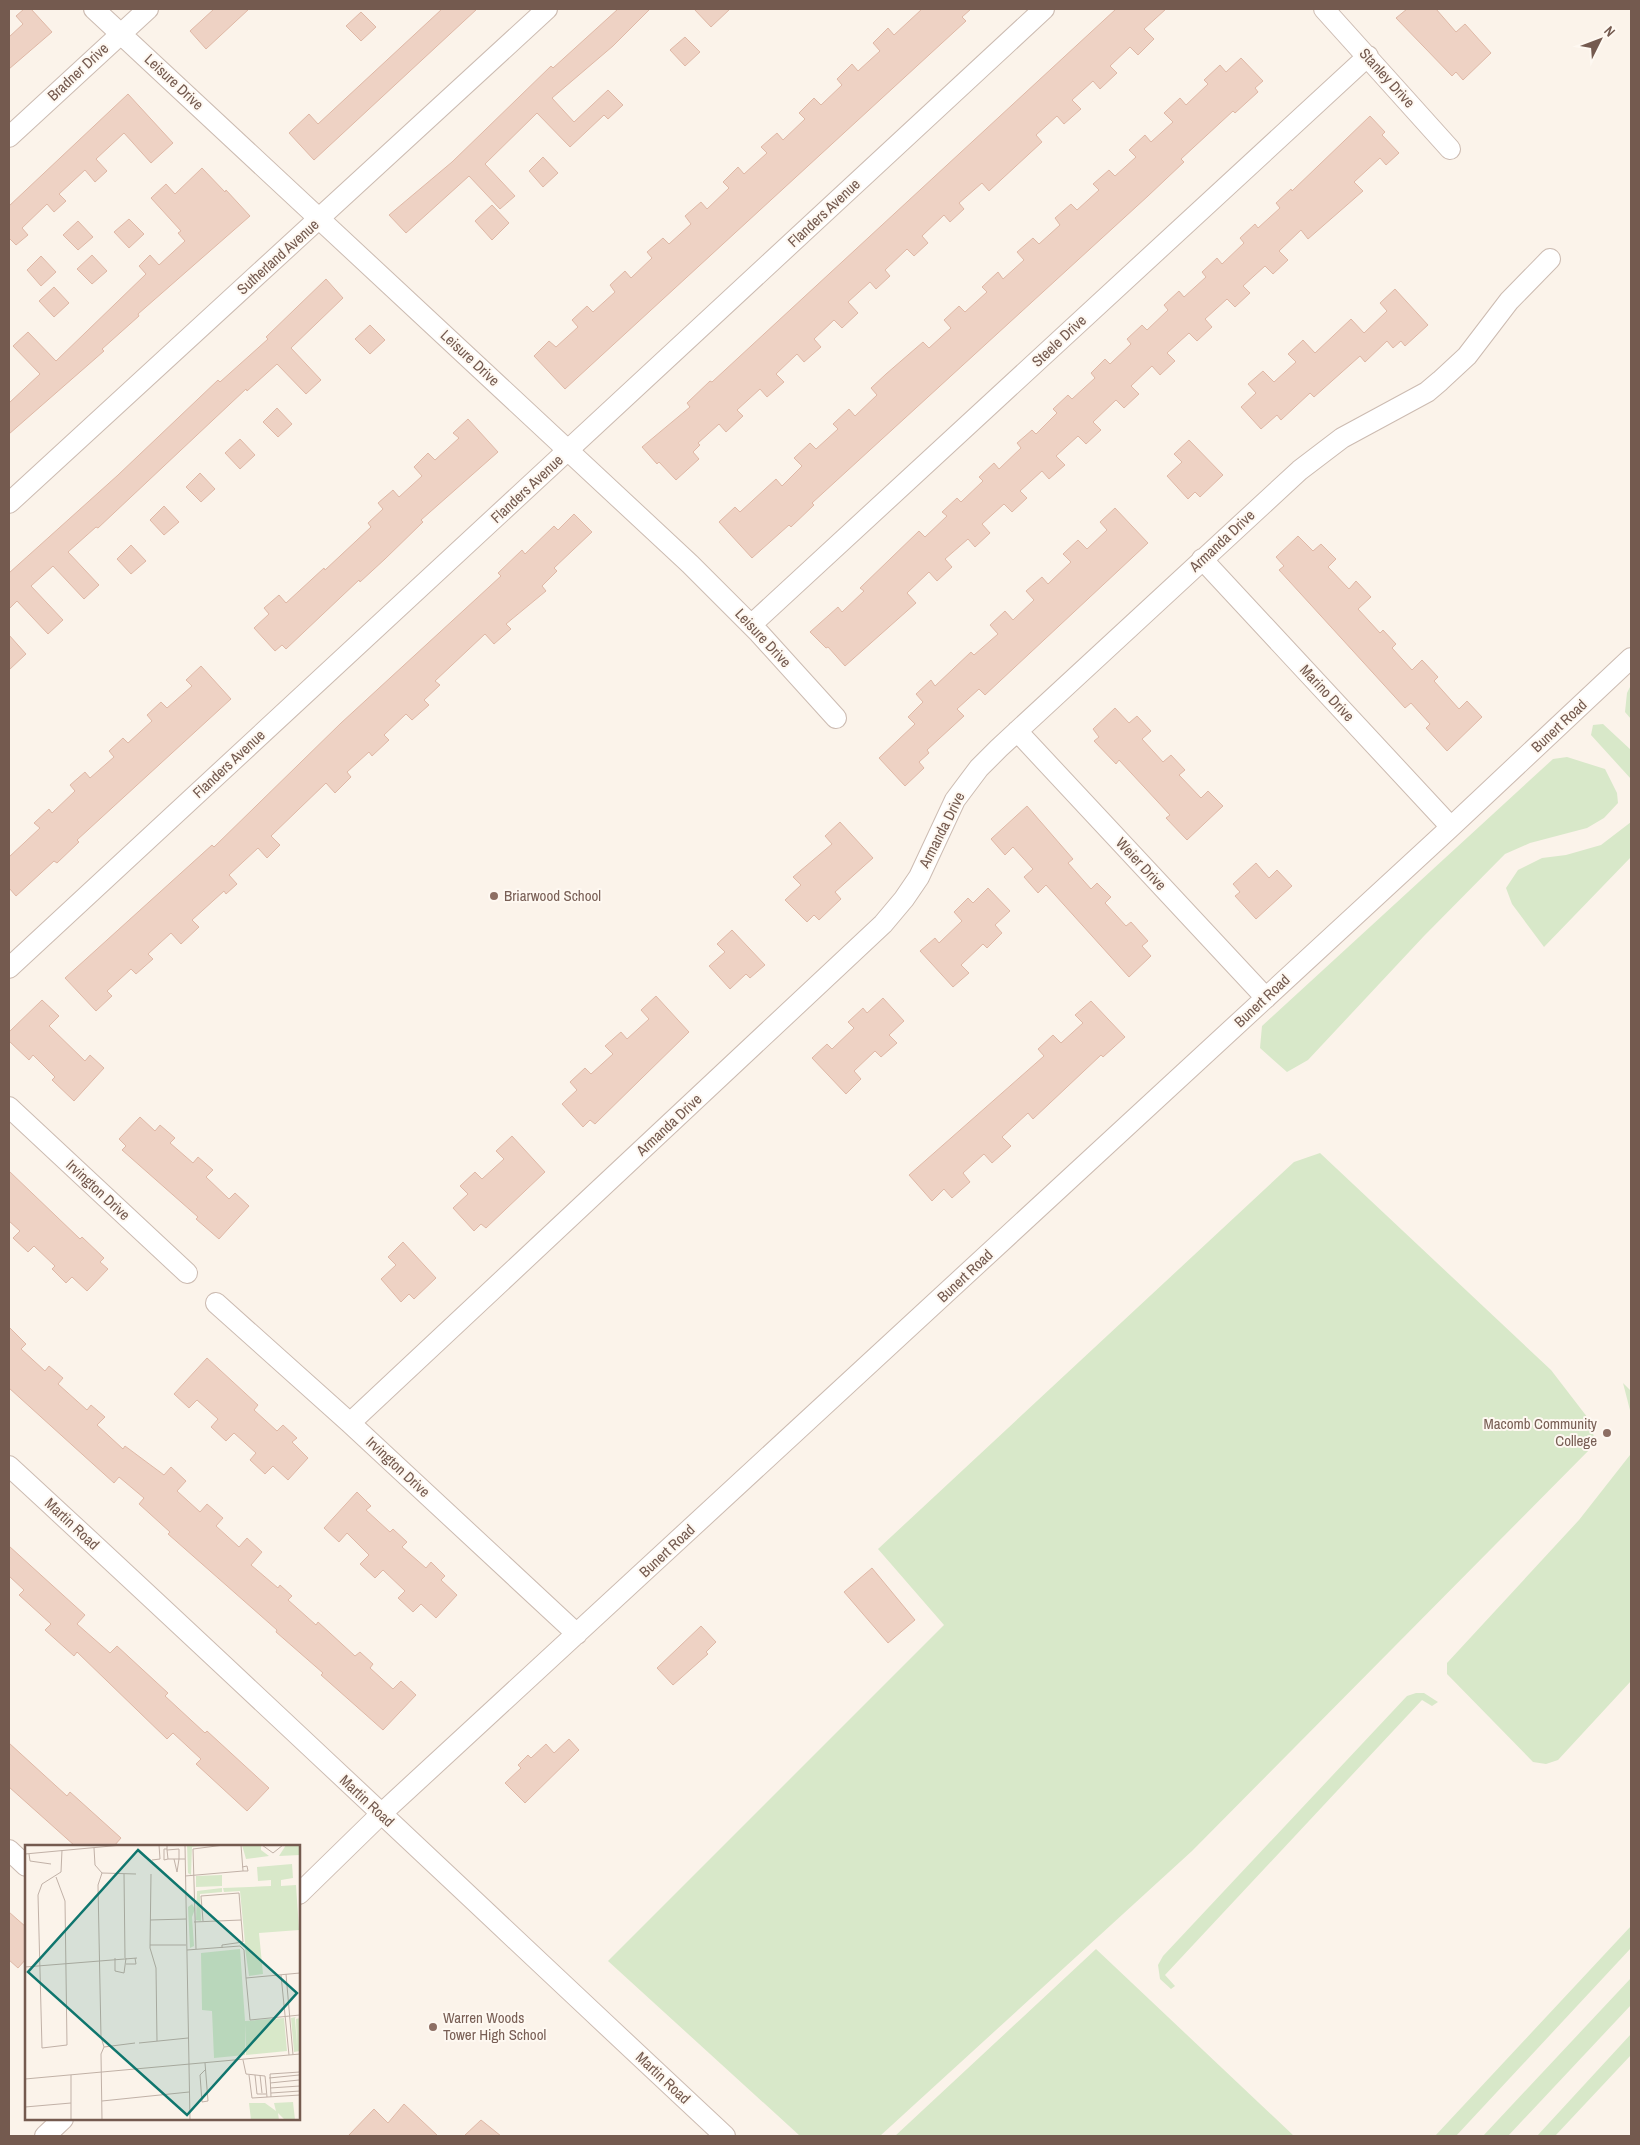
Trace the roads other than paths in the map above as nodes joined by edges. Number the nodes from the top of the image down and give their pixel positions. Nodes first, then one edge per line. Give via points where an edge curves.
1 (94, 9) edge
2 (148, 9) edge
3 (547, 9) edge
4 (1044, 9) edge
5 (1324, 9) edge
6 (122, 33) junction
7 (1368, 56) junction
8 (9, 137) edge
9 (1450, 148) dead end
10 (321, 218) junction
11 (1550, 259) dead end
12 (569, 450) junction
13 (9, 503) edge
14 (1202, 559) junction
15 (751, 625) junction
16 (1631, 658) edge
17 (836, 718) dead end
18 (1017, 730) junction
19 (1451, 827) junction
20 (9, 968) edge
21 (1266, 998) junction
22 (9, 1108) edge
23 (187, 1273) dead end
24 (216, 1303) dead end
25 (350, 1423) junction
26 (9, 1466) edge
27 (577, 1634) junction
28 (381, 1814) junction
29 (9, 1850) edge
30 (25, 1865) edge
31 (300, 1893) edge
32 (62, 2120) edge
33 (45, 2136) edge
34 (725, 2136) edge

1 - 6 street, Leisure Drive
2 - 6 street, Bradner Drive
3 - 10 street, Sutherland Avenue
4 - 12 street, Flanders Avenue
5 - 7 street, Stanley Drive
6 - 8 street, Bradner Drive
6 - 10 street, Leisure Drive
7 - 9 street, Stanley Drive
7 - 15 street, Steele Drive
10 - 12 street, Leisure Drive
10 - 13 street, Sutherland Avenue
11 - 14 street, Armanda Drive via 1509,301 1467,356 1427,392 1363,424 1324,449
12 - 15 street, Leisure Drive
12 - 20 street, Flanders Avenue
14 - 18 street, Armanda Drive
14 - 19 street, Marino Drive
15 - 17 street, Leisure Drive
16 - 19 street, Bunert Road
18 - 21 street, Weier Drive
18 - 25 street, Armanda Drive via 963,789 948,812 919,877 883,924
19 - 21 street, Bunert Road
21 - 27 street, Bunert Road
22 - 23 street, Irvington Drive
24 - 25 street, Irvington Drive
25 - 27 street, Irvington Drive
26 - 28 street, Martin Road
27 - 28 street, Bunert Road
28 - 31 street, Bunert Road
28 - 34 street, Martin Road
29 - 30 street
32 - 33 street

